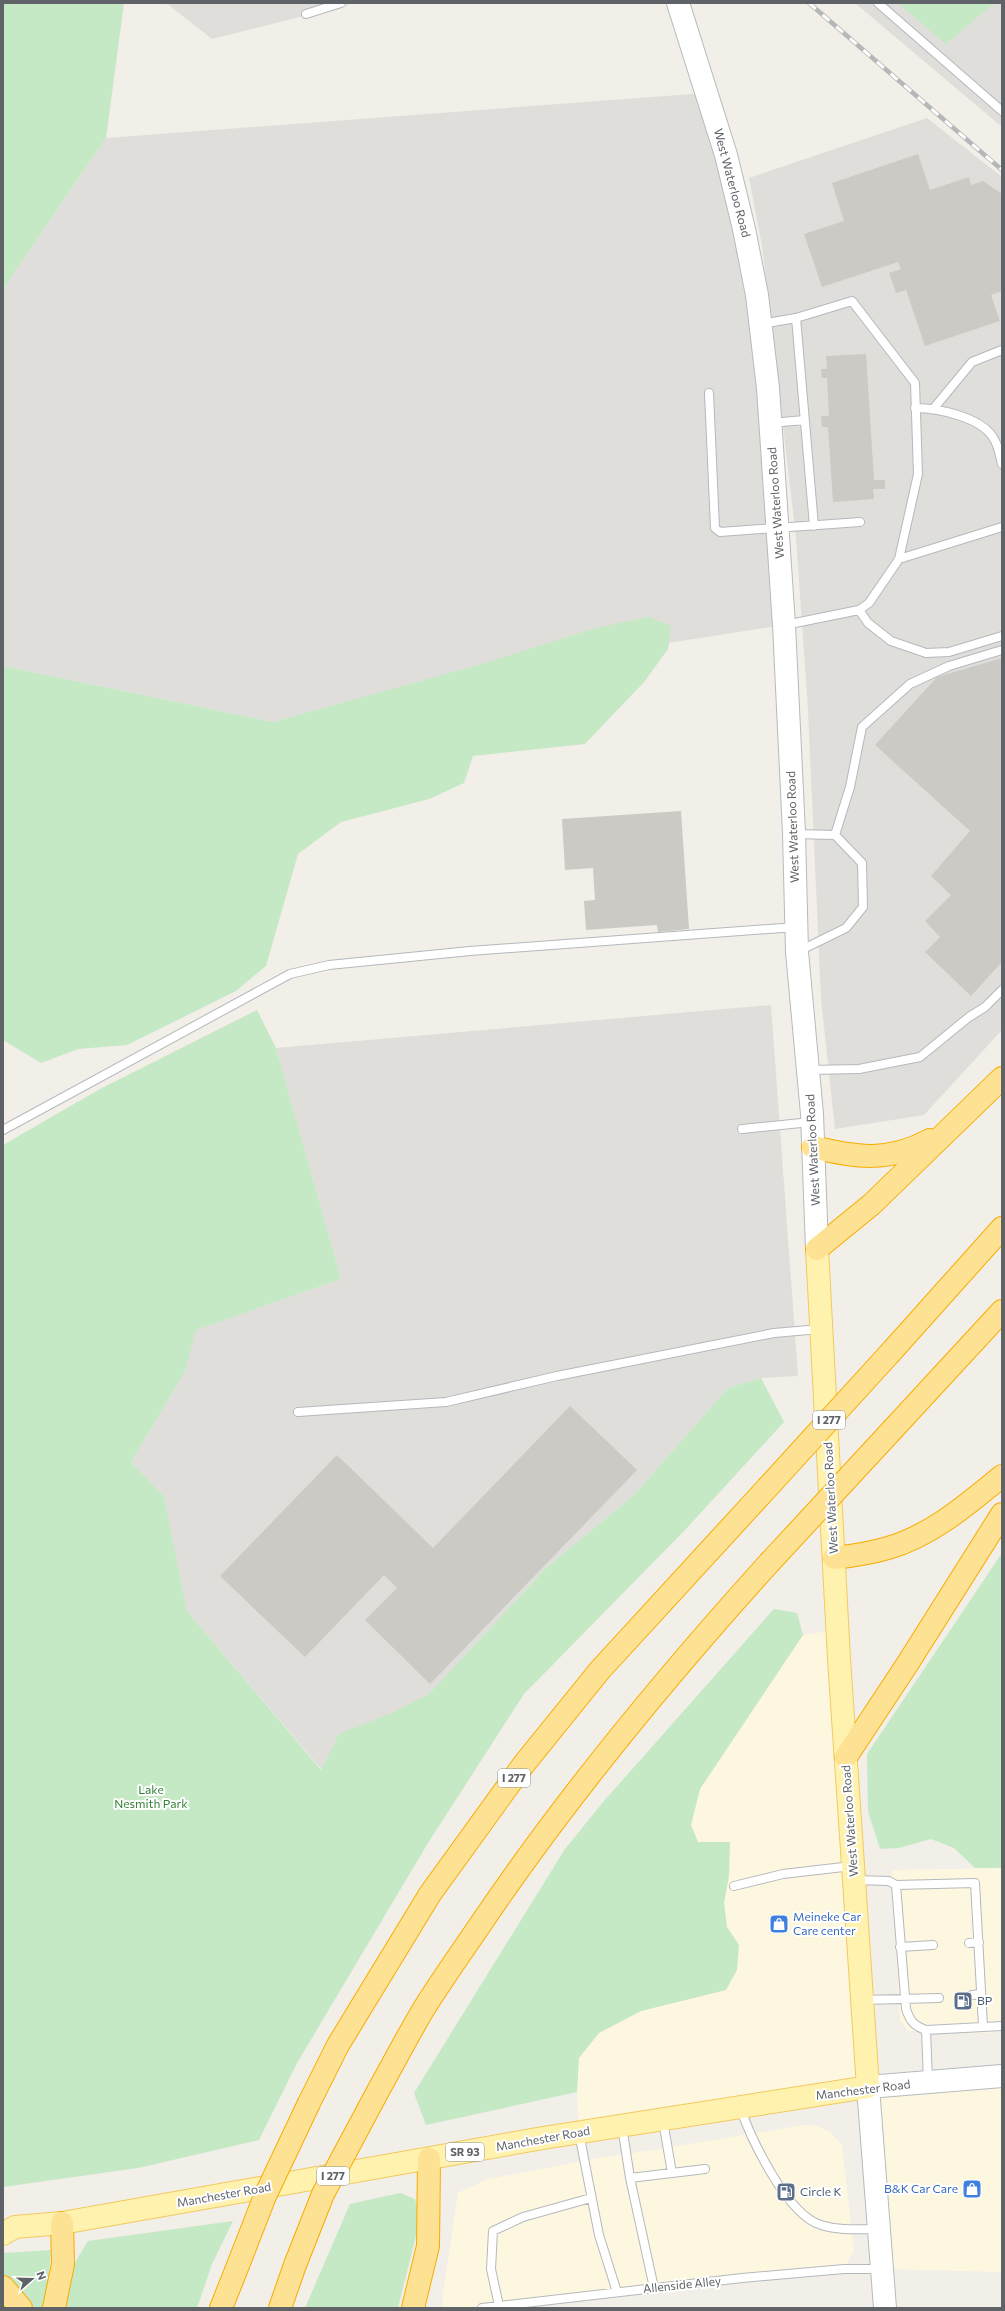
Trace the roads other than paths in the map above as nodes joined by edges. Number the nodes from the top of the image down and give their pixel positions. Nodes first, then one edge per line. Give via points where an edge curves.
1 (341, 3) edge
2 (678, 3) edge
3 (878, 3) edge
4 (306, 14) dead end
5 (1002, 111) edge
6 (796, 318) junction
7 (761, 324) junction
8 (1002, 350) edge
9 (709, 393) dead end
10 (916, 408) junction
11 (934, 408) junction
12 (804, 420) junction
13 (770, 424) junction
14 (1002, 464) edge
15 (860, 522) dead end
16 (814, 526) junction
17 (1002, 526) edge
18 (778, 529) junction
19 (899, 559) junction
20 (859, 610) junction
21 (784, 625) junction
22 (1002, 636) edge
23 (1002, 650) edge
24 (794, 834) junction
25 (835, 835) junction
26 (797, 927) junction
27 (797, 952) junction
28 (1002, 990) edge
29 (808, 1070) junction
30 (1002, 1078) edge
31 (812, 1122) junction
32 (956, 1122) junction
33 (742, 1129) dead end
34 (3, 1130) edge
35 (813, 1148) junction
36 (1002, 1228) edge
37 (817, 1249) junction
38 (1002, 1311) edge
39 (822, 1329) junction
40 (298, 1412) dead end
41 (1002, 1476) edge
42 (1002, 1514) edge
43 (834, 1558) junction
44 (846, 1757) junction
45 (853, 1873) junction
46 (896, 1885) junction
47 (734, 1886) dead end
48 (979, 1942) junction
49 (969, 1943) dead end
50 (934, 1945) dead end
51 (900, 1948) junction
52 (982, 1994) junction
53 (972, 1995) dead end
54 (938, 1998) dead end
55 (862, 2000) junction
56 (905, 2000) junction
57 (983, 2026) junction
58 (1002, 2026) edge
59 (926, 2030) junction
60 (1002, 2076) edge
61 (928, 2082) junction
62 (868, 2087) junction
63 (740, 2107) junction
64 (663, 2119) junction
65 (622, 2126) junction
66 (579, 2132) junction
67 (429, 2159) junction
68 (705, 2169) dead end
69 (672, 2173) junction
70 (630, 2178) junction
71 (591, 2198) junction
72 (62, 2223) junction
73 (7, 2227) edge
74 (879, 2229) junction
75 (882, 2269) junction
76 (3, 2287) edge
77 (654, 2288) junction
78 (617, 2292) junction
79 (499, 2306) junction
80 (21, 2308) edge
81 (54, 2308) edge
82 (221, 2308) edge
83 (280, 2308) edge
84 (413, 2308) edge
85 (482, 2308) edge
86 (885, 2308) edge

1 - 4 lane
2 - 7 main road, West Waterloo Road via 726,155 744,229
3 - 5 lane
6 - 7 lane
6 - 10 lane via 852,301 915,383
6 - 12 lane
7 - 13 main road, West Waterloo Road
8 - 11 lane via 972,362
9 - 18 lane via 715,528 720,532
10 - 11 lane
10 - 19 lane via 918,474
11 - 14 lane via 983,425 995,440
12 - 13 lane
12 - 16 lane
13 - 18 main road, West Waterloo Road
15 - 16 lane
16 - 18 lane
17 - 19 lane
18 - 21 main road, West Waterloo Road
19 - 20 lane via 869,604
20 - 21 lane
20 - 22 lane via 868,623 891,641 926,653 949,652
21 - 24 main road, West Waterloo Road
23 - 25 lane via 949,666 910,684 862,727 850,787
24 - 25 lane
24 - 26 main road, West Waterloo Road
25 - 27 lane via 862,863 863,907 846,928
26 - 27 main road, West Waterloo Road
26 - 34 lane via 470,951 329,965 290,974
27 - 29 main road, West Waterloo Road
28 - 29 lane via 985,1007 920,1057 859,1069
29 - 31 main road, West Waterloo Road
30 - 32 highway
31 - 33 lane
31 - 35 main road, West Waterloo Road
32 - 35 highway via 913,1149 888,1156 850,1155
32 - 37 highway via 872,1204
35 - 37 main road, West Waterloo Road
36 - 82 highway, I 277, bridge via 600,1670 524,1764 430,1894 338,2045 265,2196
37 - 39 main road, West Waterloo Road
38 - 83 highway, I 277, bridge via 697,1642 599,1760 511,1880 424,2009 378,2091 323,2194
39 - 40 lane via 766,1334 557,1376 446,1402
39 - 43 main road, West Waterloo Road
41 - 43 highway via 967,1504 917,1536 889,1548
42 - 44 highway
43 - 44 main road, West Waterloo Road
44 - 45 main road, West Waterloo Road
45 - 46 lane
45 - 47 lane via 783,1874
45 - 55 main road, West Waterloo Road
46 - 48 lane via 975,1883
46 - 51 lane
48 - 49 lane
48 - 52 lane
50 - 51 lane
51 - 56 lane
52 - 53 lane
52 - 57 lane
54 - 56 lane
55 - 56 lane
55 - 62 main road, West Waterloo Road
56 - 59 lane via 909,2019 916,2026
57 - 58 lane
57 - 59 lane
59 - 61 lane
60 - 61 main road, Manchester Road / SR 93
61 - 62 main road, Manchester Road / SR 93
62 - 63 main road, Manchester Road / SR 93
62 - 74 main road, West Waterloo Road
63 - 64 main road, Manchester Road / SR 93
63 - 74 lane via 757,2148 778,2184 802,2215 819,2225 841,2230
64 - 65 main road, Manchester Road / SR 93
64 - 69 lane
65 - 66 main road, Manchester Road / SR 93
65 - 70 lane
66 - 67 main road, Manchester Road / SR 93
66 - 71 lane
67 - 72 main road, Manchester Road / SR 93
67 - 84 highway via 428,2246
68 - 69 lane
69 - 70 lane
70 - 77 lane
71 - 78 lane
71 - 79 lane via 523,2217 493,2231 491,2269
72 - 73 main road, Manchester Road / SR 93
72 - 81 highway via 63,2264
74 - 75 main road, West Waterloo Road
75 - 77 lane, Allenside Alley via 844,2269
75 - 86 main road, West Waterloo Road
76 - 80 highway
77 - 78 lane, Allenside Alley
78 - 79 lane, Allenside Alley
79 - 85 lane, Allenside Alley

